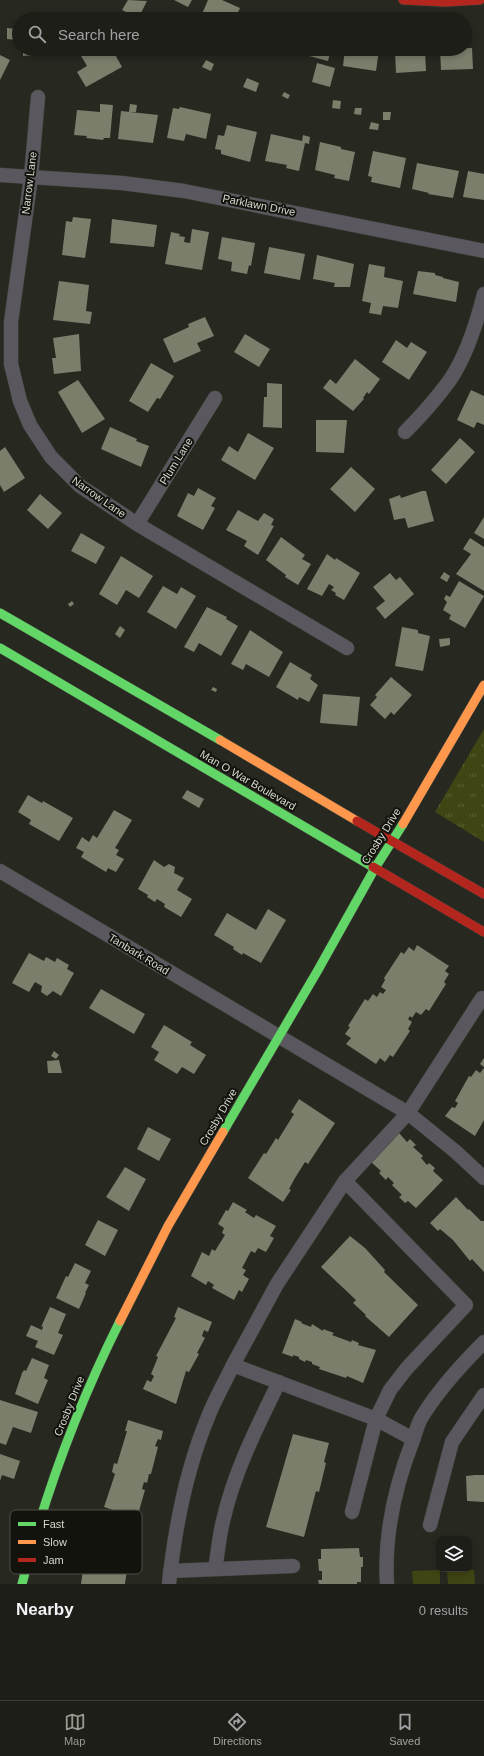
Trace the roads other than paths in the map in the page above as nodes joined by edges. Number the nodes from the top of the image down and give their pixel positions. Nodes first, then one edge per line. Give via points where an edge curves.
1 (403, 0) edge
2 (480, 0) edge
3 (38, 97) dead end
4 (0, 175) edge
5 (31, 177) junction
6 (484, 251) edge
7 (484, 294) edge
8 (5, 364) edge
9 (215, 398) dead end
10 (405, 432) dead end
11 (137, 524) junction
12 (0, 613) edge
13 (0, 648) edge
14 (347, 648) dead end
15 (484, 685) edge
16 (393, 841) junction
17 (374, 868) junction
18 (0, 872) edge
19 (484, 894) edge
20 (484, 932) edge
21 (484, 999) edge
22 (278, 1037) junction
23 (408, 1113) junction
24 (484, 1178) edge
25 (345, 1181) junction
26 (484, 1342) edge
27 (234, 1365) junction
28 (279, 1382) junction
29 (484, 1395) edge
30 (376, 1419) junction
31 (413, 1439) junction
32 (44, 1510) edge
33 (352, 1512) dead end
34 (430, 1525) dead end
35 (293, 1566) dead end
36 (215, 1569) junction
37 (24, 1574) edge
38 (170, 1578) edge
39 (22, 1584) edge
40 (387, 1584) edge

1 - 2 main road
3 - 5 street, Narrow Lane
4 - 5 street, Parklawn Drive
5 - 6 street, Parklawn Drive via 122,183 184,191
5 - 8 street, Narrow Lane
7 - 10 street via 463,355 450,379
8 - 11 street, Narrow Lane via 30,426 51,457 80,486
9 - 11 street, Plum Lane
11 - 14 street, Narrow Lane
12 - 16 main road, Man O War Boulevard
13 - 17 main road, Man O War Boulevard
15 - 16 main road, Crosby Drive
16 - 17 main road, Crosby Drive
16 - 19 main road, Man O War Boulevard
17 - 20 main road, Man O War Boulevard
17 - 22 main road, Crosby Drive
18 - 22 street, Tanbark Road
21 - 23 street via 482,998
22 - 23 street, Tanbark Road
22 - 32 main road, Crosby Drive via 168,1226 103,1355 67,1442
23 - 24 street, Tanbark Road
23 - 25 street
25 - 27 street via 277,1284
25 - 30 street via 466,1305 407,1368 390,1390
26 - 31 street via 460,1366 422,1416
27 - 28 street
27 - 38 street via 208,1417 195,1451 174,1537
28 - 30 street
28 - 36 street via 253,1435 234,1485 222,1521
29 - 34 street via 452,1442
30 - 31 street
30 - 33 street
31 - 40 street via 402,1467 392,1513 386,1567
35 - 36 street
36 - 38 street
37 - 39 main road, Crosby Drive

